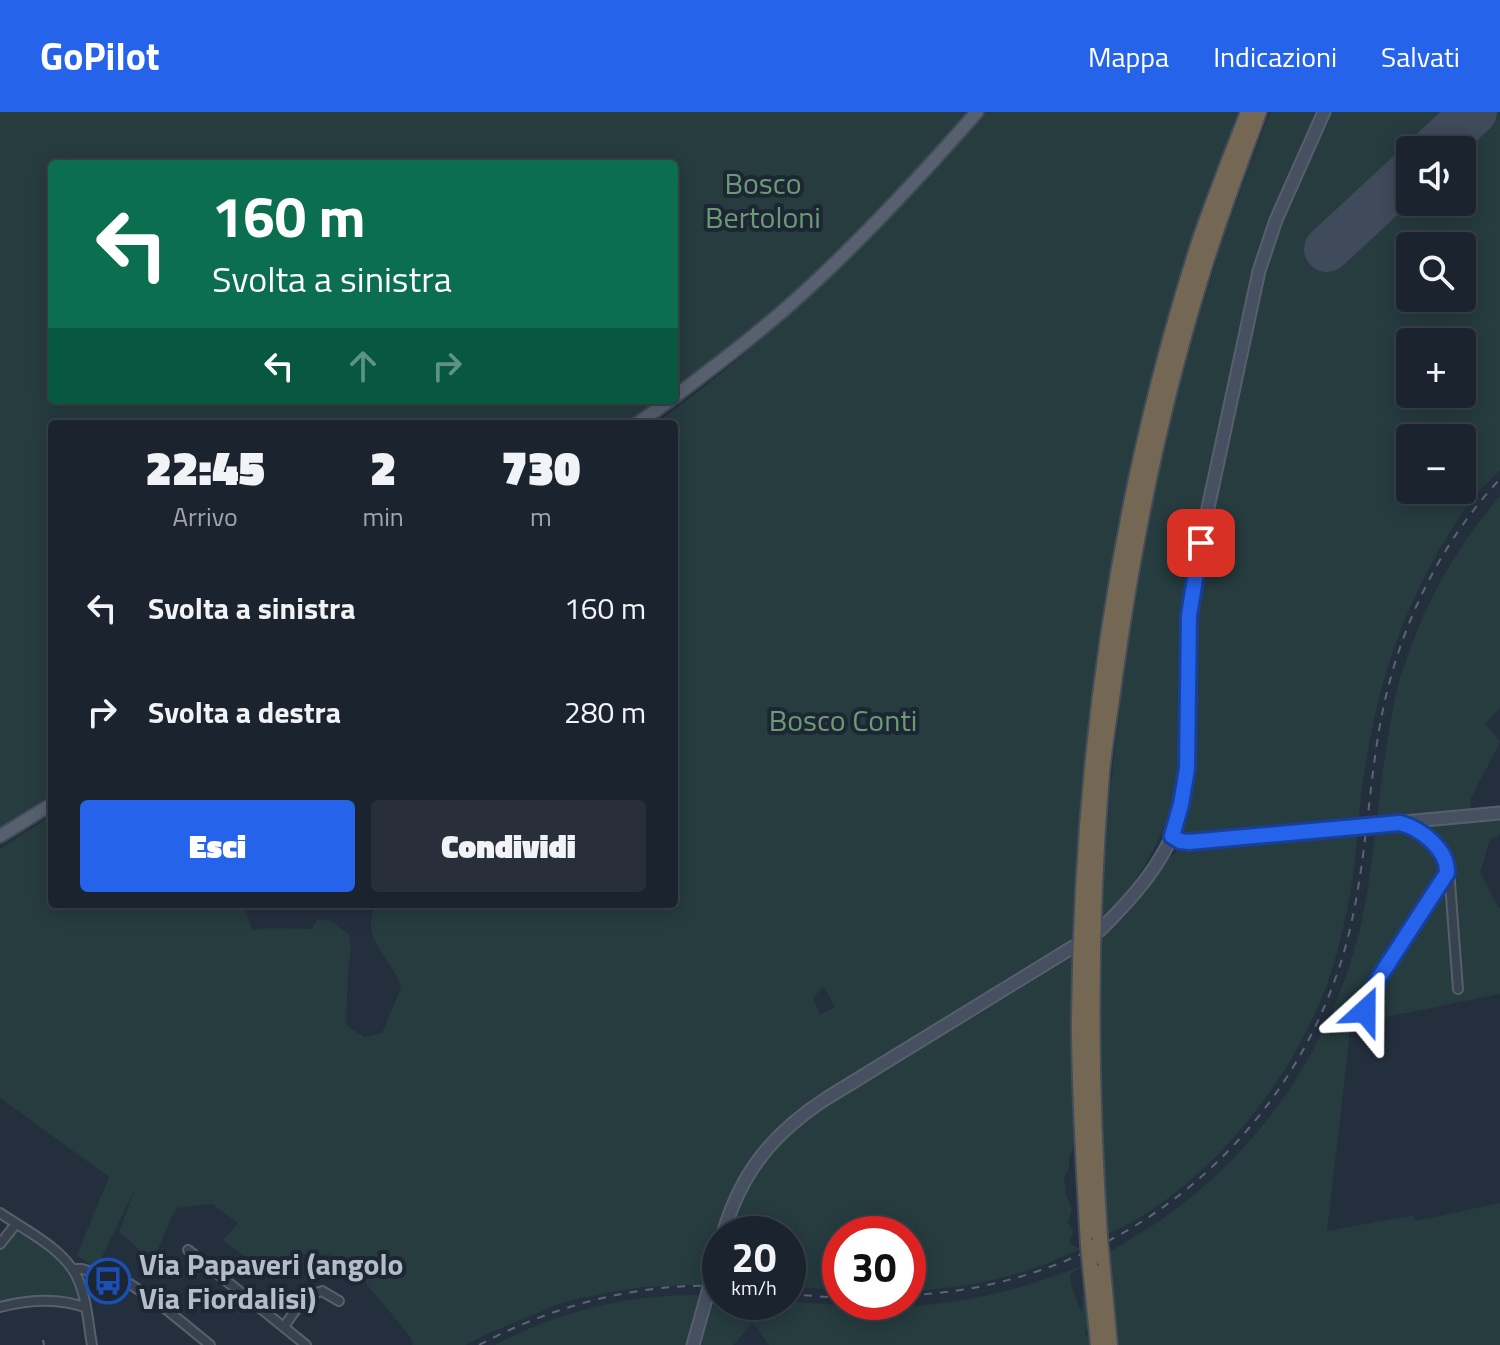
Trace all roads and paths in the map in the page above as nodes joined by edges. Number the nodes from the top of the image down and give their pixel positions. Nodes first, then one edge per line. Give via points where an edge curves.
1 (977, 112) edge
2 (1248, 112) edge
3 (1259, 112) edge
4 (1324, 112) edge
5 (1178, 335) junction
6 (678, 394) edge
7 (664, 404) edge
8 (642, 420) edge
9 (48, 806) edge
10 (1500, 813) edge
11 (1400, 823) junction
12 (0, 836) edge
13 (1172, 836) junction
14 (1447, 864) junction
15 (1099, 931) dead end
16 (1073, 947) dead end
17 (1458, 989) dead end
18 (1364, 1017) dead end
19 (0, 1213) edge
20 (729, 1216) edge
21 (16, 1224) junction
22 (0, 1244) edge
23 (188, 1250) dead end
24 (1096, 1262) junction
25 (73, 1269) junction
26 (339, 1301) dead end
27 (0, 1307) edge
28 (86, 1308) junction
29 (702, 1313) edge
30 (284, 1327) junction
31 (92, 1345) edge
32 (210, 1345) edge
33 (306, 1345) edge
34 (693, 1345) edge
35 (1098, 1345) edge
36 (1110, 1345) edge

1 - 6 main road via 815,282
2 - 5 highway via 1200,239
3 - 5 highway
4 - 13 main road via 1259,271 1199,550 1189,615 1187,769
5 - 24 highway, bridge via 1128,553 1091,771 1079,1024 1081,1125
7 - 8 main road
9 - 12 main road
10 - 11 main road
11 - 13 main road via 1189,842
11 - 14 street via 1425,836
13 - 15 main road via 1136,891
14 - 17 street
14 - 18 street via 1445,877 1371,991
16 - 20 main road via 792,1123 749,1171
19 - 21 street
21 - 22 street
21 - 25 street
23 - 30 street
24 - 35 highway
24 - 36 highway
25 - 28 street
25 - 32 street via 130,1284
26 - 30 street via 322,1291 313,1293
27 - 28 street via 55,1300
28 - 31 street
29 - 34 main road, bridge
30 - 33 street

